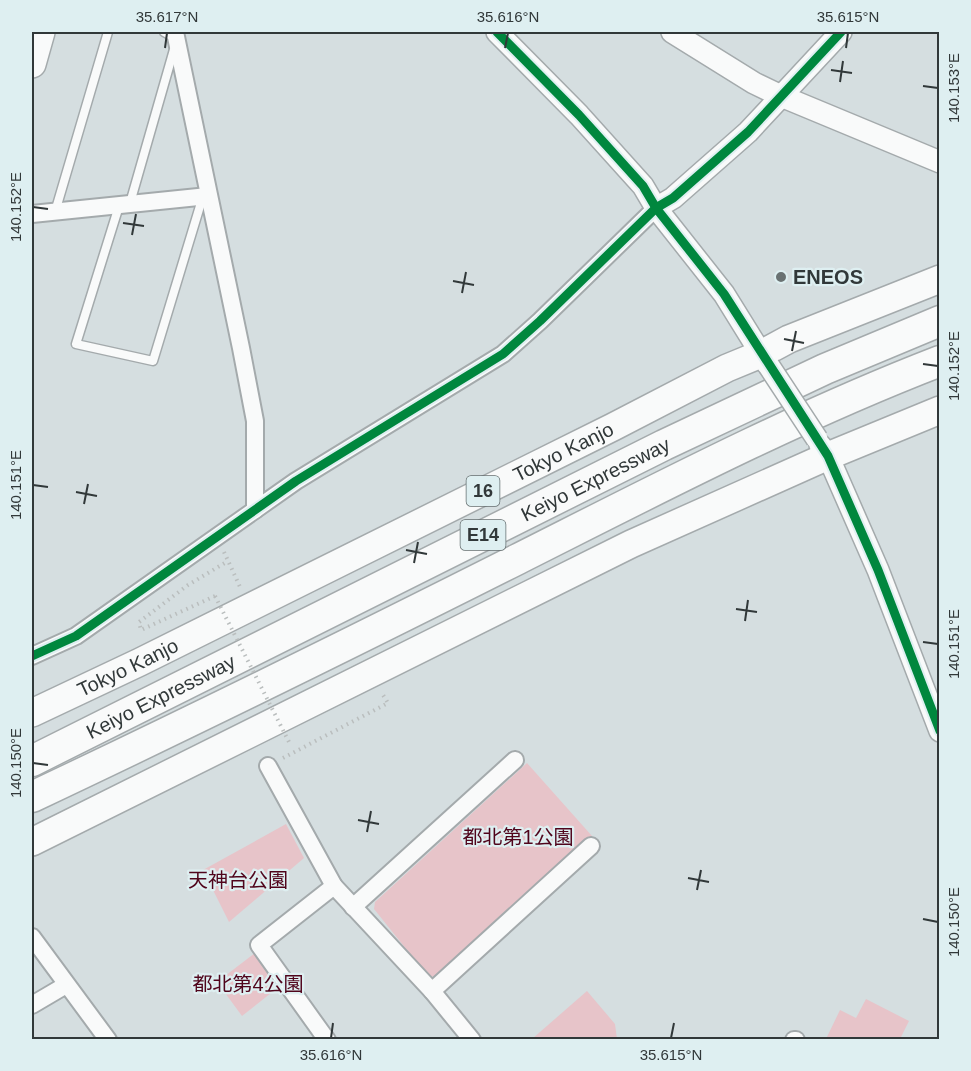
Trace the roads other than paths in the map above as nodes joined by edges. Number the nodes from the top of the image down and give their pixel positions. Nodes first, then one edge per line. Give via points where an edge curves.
1 (41, 32) edge
2 (108, 32) edge
3 (497, 32) edge
4 (672, 32) edge
5 (841, 32) edge
6 (172, 34) edge
7 (32, 64) edge
8 (781, 96) junction
9 (939, 162) edge
10 (208, 196) junction
11 (124, 205) junction
12 (656, 208) junction
13 (55, 212) junction
14 (32, 214) edge
15 (939, 279) edge
16 (939, 321) edge
17 (765, 360) junction
18 (939, 360) edge
19 (939, 410) edge
20 (823, 448) junction
21 (255, 510) junction
22 (32, 656) edge
23 (934, 700) edge
24 (32, 713) edge
25 (939, 731) edge
26 (515, 760) dead end
27 (32, 761) edge
28 (273, 764) road end
29 (32, 797) edge
30 (32, 842) edge
31 (591, 846) dead end
32 (334, 886) junction
33 (353, 907) junction
34 (32, 937) edge
35 (66, 984) junction
36 (432, 991) junction
37 (32, 1005) edge
38 (108, 1040) edge
39 (327, 1040) edge
40 (472, 1040) edge

1 - 7 highway
2 - 13 lane
3 - 12 street via 587,124 643,186
4 - 8 street
5 - 8 street
6 - 10 street
6 - 11 lane
8 - 9 street
8 - 12 street via 748,132 673,198
10 - 11 street
10 - 11 lane via 200,206 153,361 76,344
10 - 21 street via 255,421
11 - 13 street
12 - 17 street via 724,294
12 - 21 street via 503,354
13 - 14 street
15 - 17 highway, Tokyo Kanjo / 16 via 789,339
16 - 27 highway, Keiyo Expressway / E14 via 825,369 664,445
17 - 20 street, bridge
17 - 24 highway, Tokyo Kanjo / 16 via 728,368
18 - 29 highway, Keiyo Expressway / E14 via 834,404 675,480
19 - 20 highway
20 - 23 street
20 - 30 highway
21 - 22 street via 76,636
23 - 25 street
26 - 33 street
28 - 32 street
31 - 36 street
32 - 33 street
32 - 39 street via 259,945
33 - 36 street
34 - 35 street
35 - 37 street
35 - 38 street
36 - 40 street

